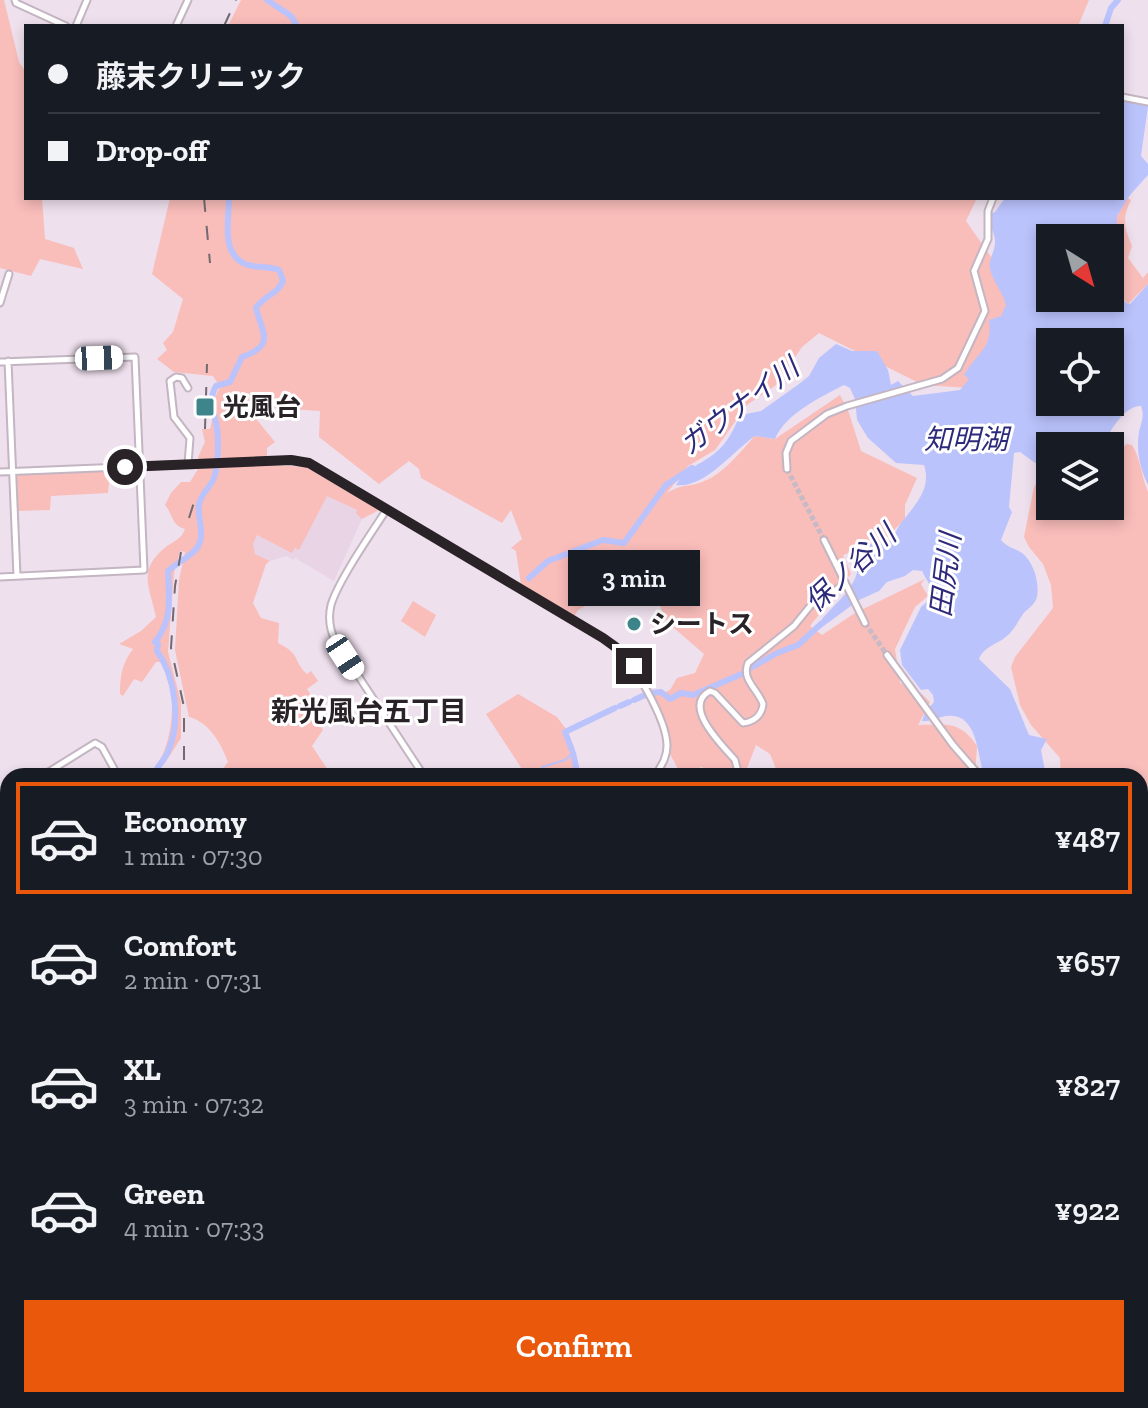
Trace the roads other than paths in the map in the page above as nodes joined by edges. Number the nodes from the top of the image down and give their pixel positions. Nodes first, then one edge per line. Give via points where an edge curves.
1 (15, 0) edge
2 (87, 0) edge
3 (188, 0) edge
4 (62, 24) edge
5 (77, 24) edge
6 (177, 24) edge
7 (1124, 97) edge
8 (1148, 102) edge
9 (992, 200) edge
10 (9, 274) dead end
11 (0, 303) edge
12 (8, 361) junction
13 (0, 362) edge
14 (188, 388) dead end
15 (192, 464) junction
16 (140, 466) junction
17 (787, 469) dead end
18 (13, 471) junction
19 (0, 472) edge
20 (387, 509) junction
21 (824, 540) tunnel mouth
22 (0, 577) edge
23 (17, 577) junction
24 (846, 585) junction
25 (865, 623) tunnel mouth
26 (887, 655) tunnel mouth
27 (55, 768) edge
28 (113, 768) edge
29 (419, 768) edge
30 (659, 768) edge
31 (737, 768) edge
32 (973, 768) edge

1 - 4 street
2 - 5 street
3 - 6 street
7 - 8 street
9 - 17 street via 988,239 974,271 984,303 982,319 954,373 827,414 791,441
10 - 11 street
12 - 13 street
12 - 16 street via 135,357
12 - 18 street
14 - 15 street via 182,378 170,381 174,417 190,438
15 - 16 street
15 - 20 street, bridge via 305,462
16 - 18 street
16 - 23 street via 143,571
18 - 19 street
18 - 23 street
20 - 29 street via 335,596 329,620 336,642
20 - 30 street via 625,654 666,739
21 - 24 street
22 - 23 street
24 - 25 street
24 - 31 street via 811,605 748,663 747,679 763,704 760,715 743,723 715,693 701,697 703,719
26 - 32 street
27 - 28 street via 95,743

